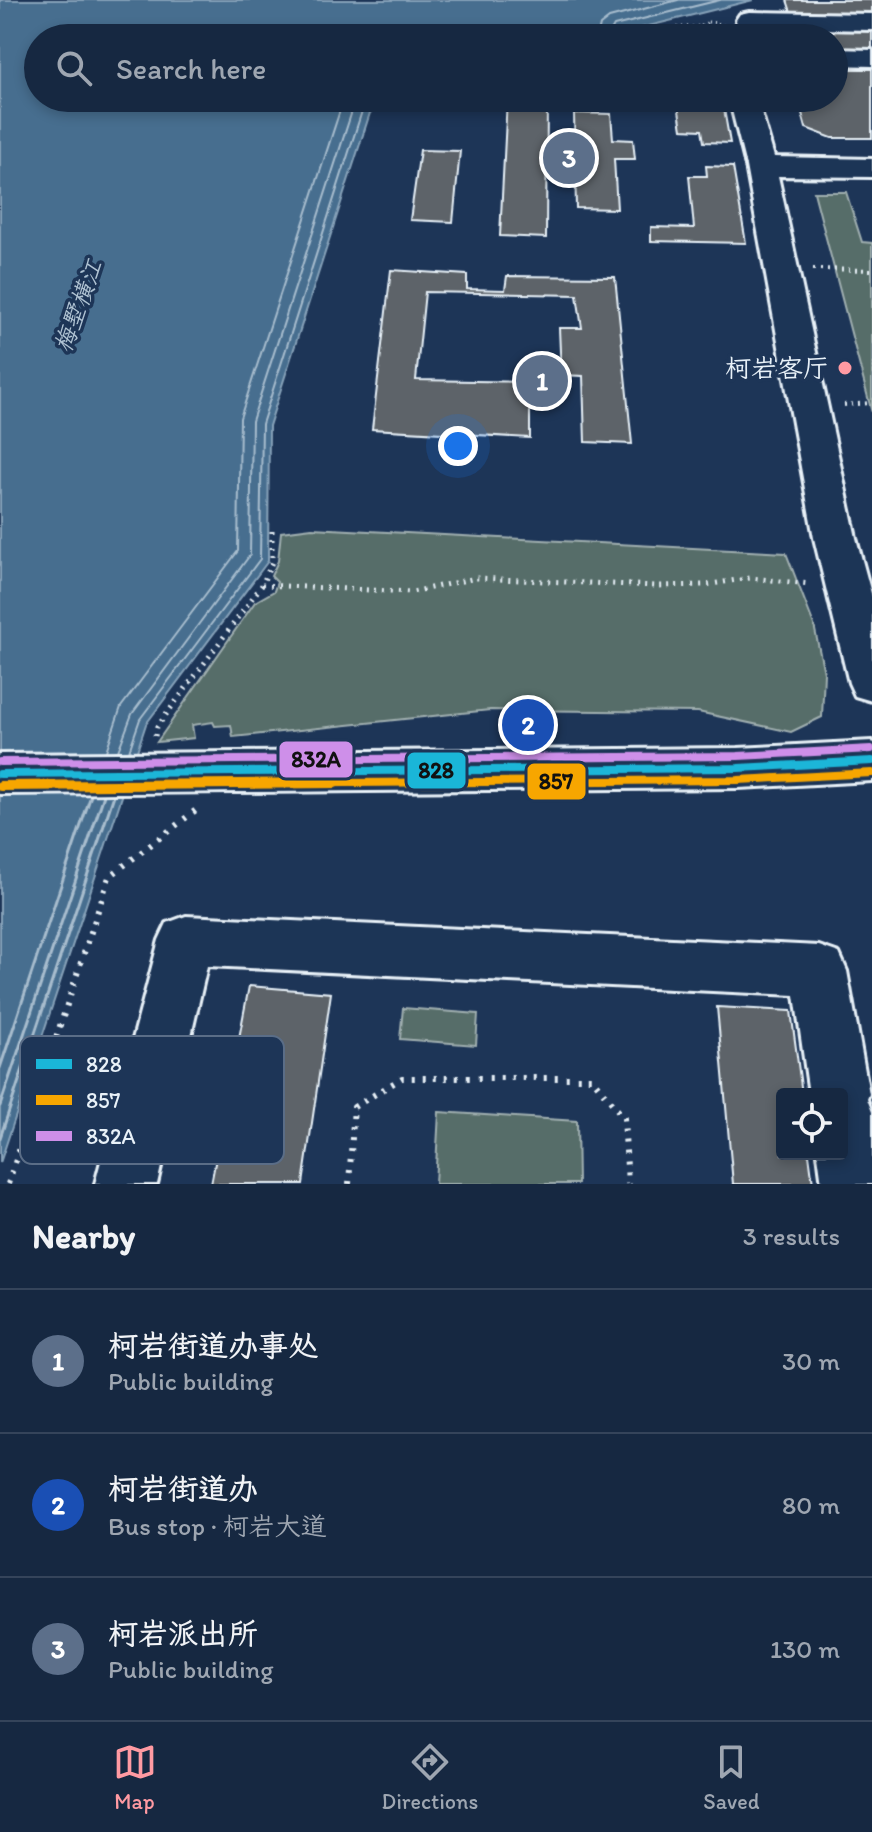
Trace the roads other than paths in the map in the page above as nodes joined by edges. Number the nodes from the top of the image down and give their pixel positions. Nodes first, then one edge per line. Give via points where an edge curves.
1 (872, 22) edge
2 (750, 24) edge
3 (848, 57) edge
4 (872, 58) edge
5 (747, 112) edge
6 (761, 166) junction
7 (872, 168) edge
8 (872, 683) edge
9 (872, 761) edge
10 (0, 774) edge
11 (162, 1036) edge
12 (838, 1088) edge
13 (848, 1151) edge
14 (131, 1164) edge
15 (126, 1184) edge
16 (853, 1184) edge

1 - 2 street via 749,20
3 - 4 street
5 - 6 street
6 - 7 street
6 - 8 street via 807,408
9 - 10 street via 738,768
11 - 12 street via 186,940 819,971
13 - 16 street
14 - 15 street

